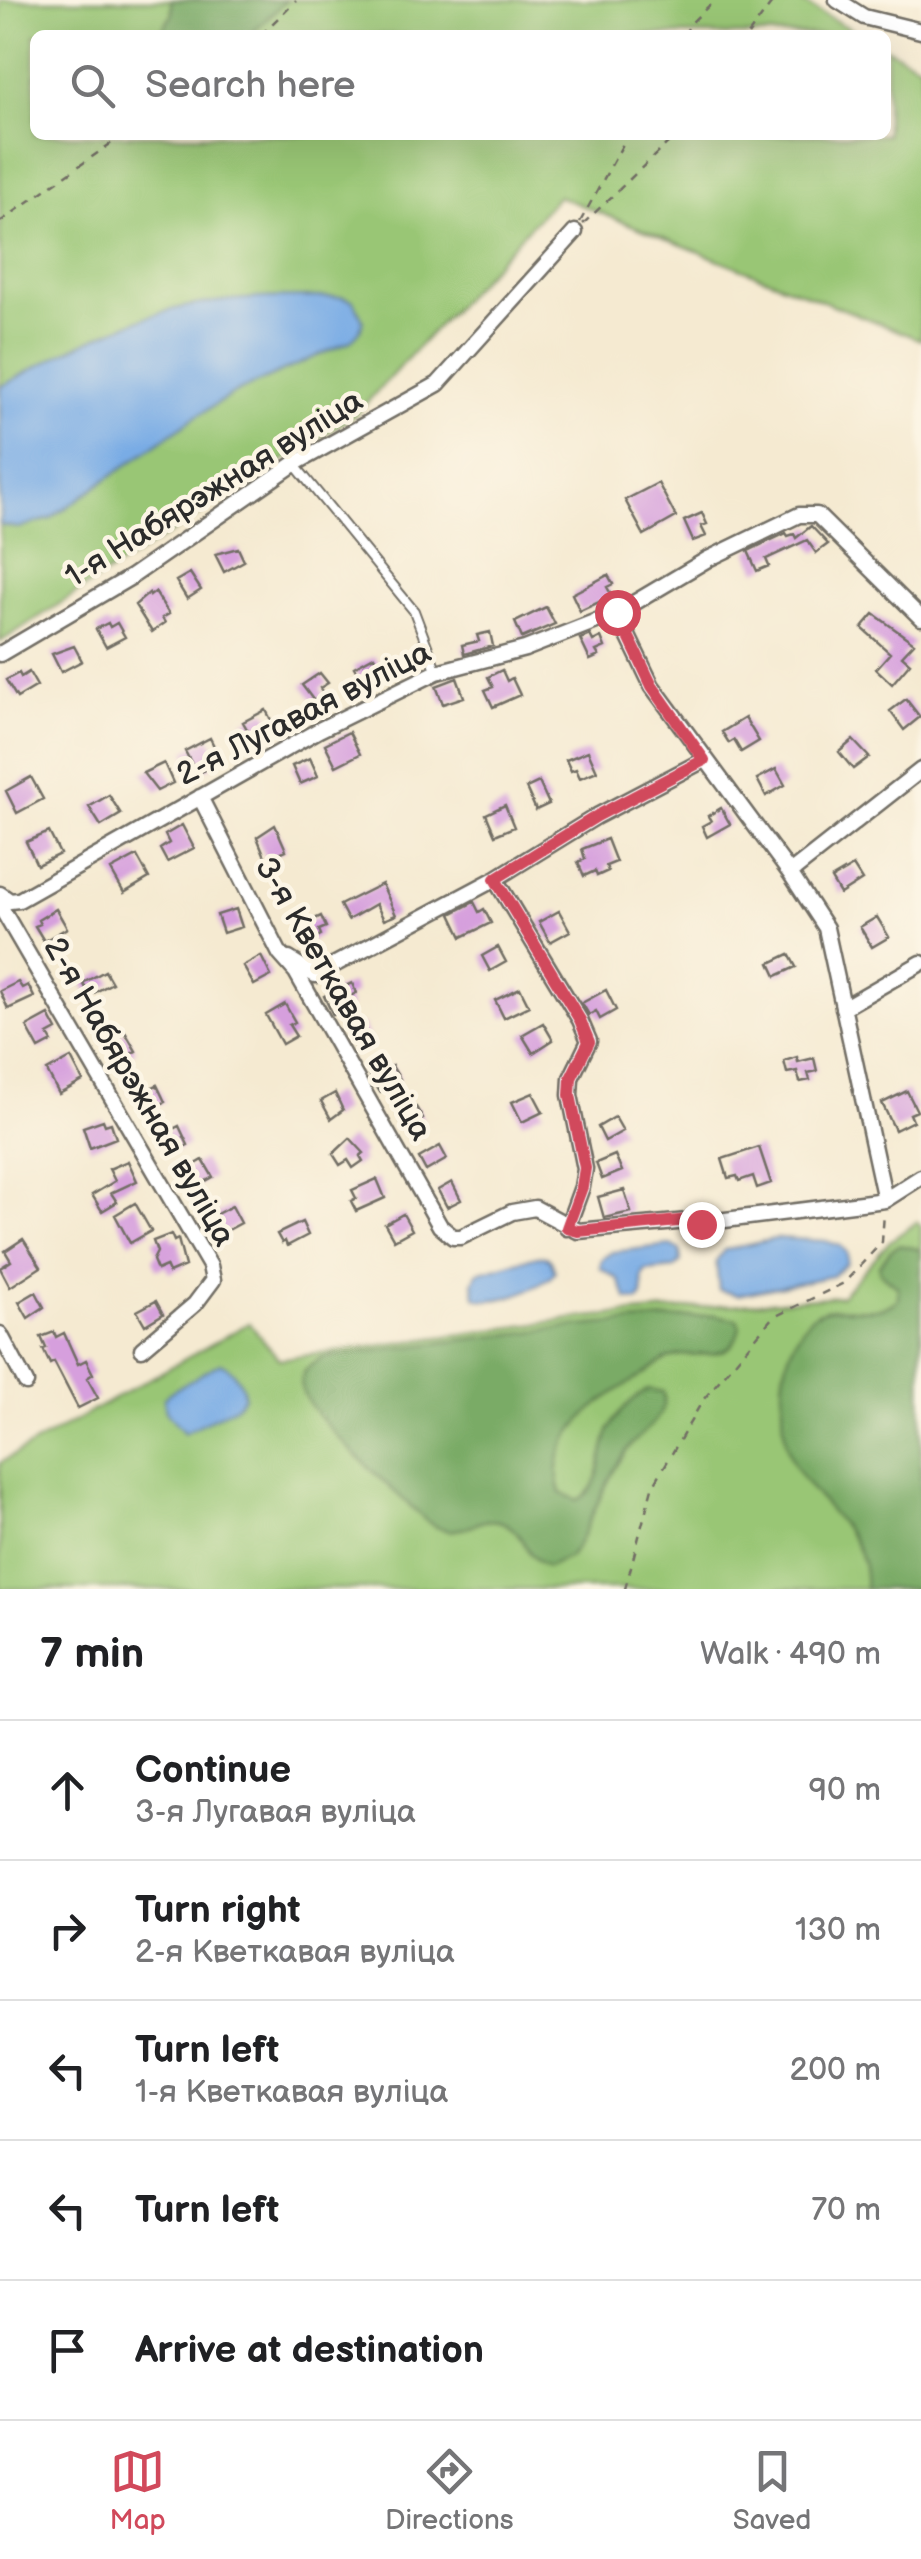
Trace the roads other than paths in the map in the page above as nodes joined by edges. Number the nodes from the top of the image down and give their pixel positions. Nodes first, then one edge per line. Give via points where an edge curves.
1 (837, 0) edge
2 (921, 31) edge
3 (574, 232) road end
4 (294, 464) junction
5 (617, 612) junction
6 (921, 618) edge
7 (0, 654) edge
8 (437, 672) junction
9 (704, 760) junction
10 (921, 770) edge
11 (200, 798) junction
12 (790, 873) junction
13 (495, 879) junction
14 (0, 895) edge
15 (20, 900) joint
16 (280, 954) junction
17 (921, 963) edge
18 (843, 1008) junction
19 (921, 1177) edge
20 (885, 1200) junction
21 (567, 1228) junction
22 (0, 1334) edge
23 (142, 1349) dead end
24 (26, 1383) dead end

1 - 2 street via 864,17
3 - 4 street, 1-я Набярэжная вуліца via 438,384
4 - 7 street, 1-я Набярэжная вуліца via 131,577
4 - 8 lane via 414,611
5 - 6 street, 2-я Лугавая вуліца via 799,515 816,515
5 - 8 street, 2-я Лугавая вуліца via 525,649
5 - 9 street via 652,686
8 - 11 street, 2-я Лугавая вуліца
9 - 12 street
9 - 13 street
10 - 12 street
11 - 15 street, 2-я Лугавая вуліца
11 - 16 street, 3-я Кветкавая вуліца
12 - 18 street via 826,928
13 - 16 street via 315,974
13 - 21 street via 589,1042 571,1078 585,1168
14 - 15 street, 2-я Набярэжная вуліца
14 - 23 street, 2-я Набярэжная вуліца via 3,911 210,1266 213,1280 195,1304
16 - 21 street, 3-я Кветкавая вуліца via 440,1226 461,1237 536,1208
17 - 18 street
18 - 20 street
19 - 20 street
20 - 21 street via 701,1224
22 - 24 street

